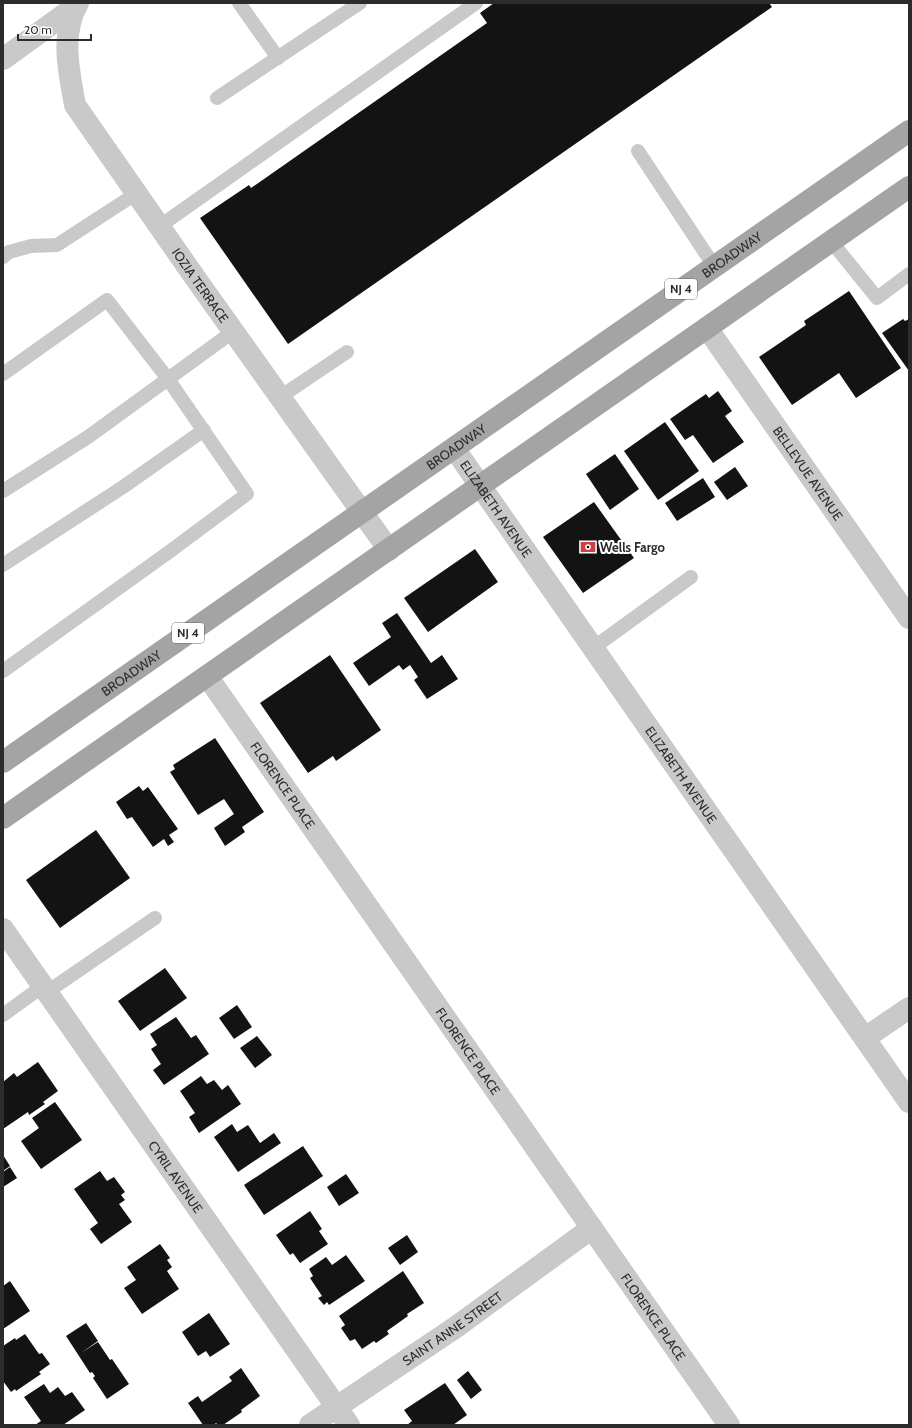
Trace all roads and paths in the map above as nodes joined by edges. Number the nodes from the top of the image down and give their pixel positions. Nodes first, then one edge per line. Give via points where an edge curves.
1 (239, 3) edge
2 (360, 3) edge
3 (476, 3) edge
4 (77, 4) edge
5 (3, 58) edge
6 (278, 58) junction
7 (217, 98) dead end
8 (909, 131) edge
9 (638, 151) dead end
10 (909, 187) edge
11 (137, 193) junction
12 (160, 226) junction
13 (831, 241) junction
14 (3, 257) edge
15 (714, 266) junction
16 (909, 274) edge
17 (707, 328) junction
18 (234, 332) junction
19 (347, 352) dead end
20 (3, 374) edge
21 (168, 379) junction
22 (280, 397) junction
23 (204, 430) junction
24 (454, 448) junction
25 (480, 486) junction
26 (3, 491) edge
27 (362, 512) junction
28 (389, 550) junction
29 (3, 565) edge
30 (691, 577) dead end
31 (909, 618) edge
32 (593, 648) junction
33 (3, 671) edge
34 (207, 676) junction
35 (3, 762) edge
36 (3, 818) edge
37 (155, 918) dead end
38 (3, 929) edge
39 (45, 989) junction
40 (909, 1008) edge
41 (3, 1016) edge
42 (865, 1038) junction
43 (909, 1102) edge
44 (592, 1228) junction
45 (336, 1407) junction
46 (310, 1425) edge
47 (349, 1425) edge
48 (729, 1425) edge

1 - 6 lane
2 - 6 lane
3 - 12 lane
4 - 5 street
4 - 11 street, IOZIA TERRACE via 70,23 67,47 75,105
6 - 7 lane
8 - 15 main road, BROADWAY / NJ 4
9 - 15 lane
10 - 13 main road
11 - 12 street, IOZIA TERRACE
11 - 14 lane via 57,245 31,246 9,252
12 - 18 street, IOZIA TERRACE
13 - 16 lane via 877,298
13 - 17 main road
15 - 24 main road, BROADWAY / NJ 4
17 - 25 main road
17 - 31 street, BELLEVUE AVENUE
18 - 21 lane
18 - 22 street, IOZIA TERRACE
19 - 22 lane
20 - 21 lane via 107,300
21 - 23 lane
21 - 26 lane via 88,437
22 - 27 street, IOZIA TERRACE
23 - 29 lane via 123,487
23 - 33 lane via 247,494
24 - 25 street, ELIZABETH AVENUE
24 - 27 main road, BROADWAY / NJ 4
25 - 28 main road
25 - 32 street, ELIZABETH AVENUE
27 - 28 street, IOZIA TERRACE
27 - 35 main road, BROADWAY / NJ 4
28 - 34 main road
30 - 32 lane
32 - 42 street, ELIZABETH AVENUE
34 - 36 main road
34 - 44 street, FLORENCE PLACE
37 - 39 lane
38 - 39 street, CYRIL AVENUE
39 - 41 lane
39 - 45 street, CYRIL AVENUE
40 - 42 street
42 - 43 street, ELIZABETH AVENUE
44 - 45 street, SAINT ANNE STREET via 456,1327
44 - 48 street, FLORENCE PLACE
45 - 46 street, SAINT ANNE STREET
45 - 47 street, CYRIL AVENUE

